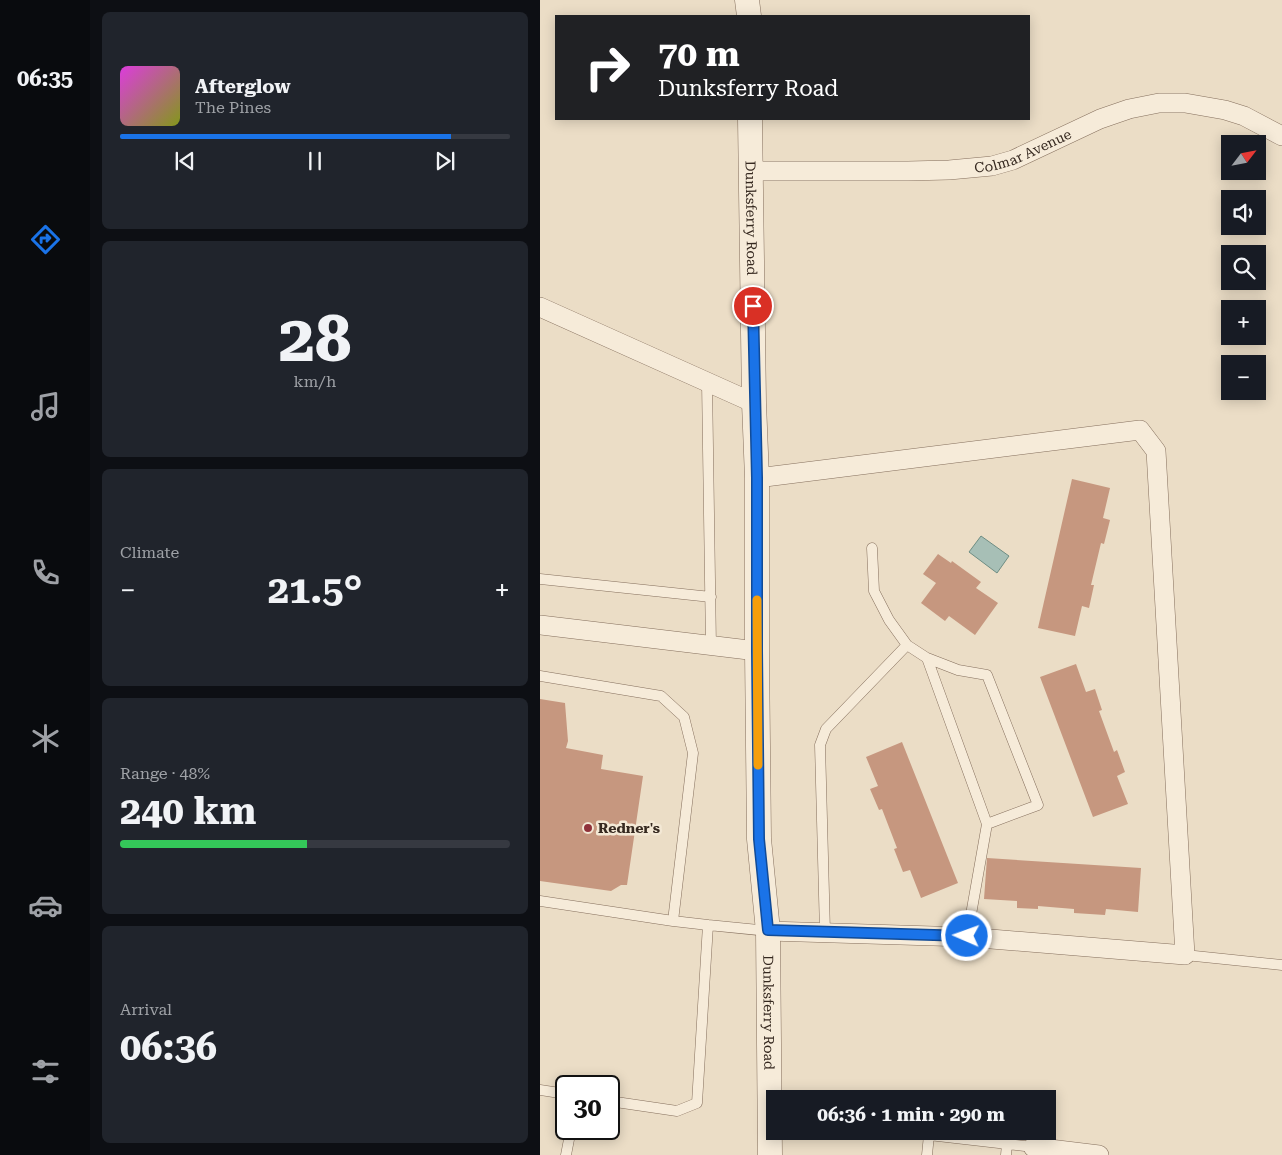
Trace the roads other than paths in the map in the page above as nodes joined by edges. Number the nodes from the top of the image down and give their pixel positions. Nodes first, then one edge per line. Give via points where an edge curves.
1 (747, 0) edge
2 (749, 15) edge
3 (750, 120) edge
4 (1282, 136) edge
5 (751, 171) junction
6 (540, 307) edge
7 (708, 382) junction
8 (754, 403) junction
9 (757, 478) junction
10 (872, 548) dead end
11 (540, 579) edge
12 (711, 597) junction
13 (540, 626) edge
14 (907, 645) junction
15 (711, 646) junction
16 (757, 651) junction
17 (927, 658) junction
18 (540, 676) edge
19 (987, 824) junction
20 (540, 901) edge
21 (673, 922) junction
22 (708, 925) junction
23 (768, 930) junction
24 (825, 932) junction
25 (967, 936) junction
26 (1185, 955) junction
27 (1282, 965) edge
28 (540, 1090) edge
29 (771, 1090) edge
30 (555, 1092) edge
31 (620, 1103) edge
32 (569, 1140) edge
33 (771, 1140) edge
34 (928, 1140) edge
35 (972, 1140) edge
36 (1007, 1144) junction
37 (1033, 1147) joint
38 (566, 1155) edge
39 (770, 1155) edge
40 (927, 1155) edge
41 (1006, 1155) edge
42 (1099, 1155) edge

1 - 2 street
3 - 5 street, Dunksferry Road
4 - 5 street, Colmar Avenue via 1225,110 1185,103 1159,103 1100,119 1013,160 992,166 908,171
5 - 8 street, Dunksferry Road
6 - 7 street
7 - 8 street
7 - 12 lane
8 - 9 street, Dunksferry Road
9 - 16 street, Dunksferry Road
9 - 26 street via 1140,430 1156,451
10 - 14 lane via 874,591 888,620
11 - 12 lane
12 - 15 lane
13 - 15 street
14 - 17 lane
14 - 24 lane via 826,729 820,745
15 - 16 street
16 - 23 street, Dunksferry Road via 759,839
17 - 19 lane
17 - 19 lane via 958,670 986,675 1038,805
18 - 21 lane via 661,696 684,717 693,753
19 - 25 lane
20 - 21 lane
21 - 22 lane
22 - 23 lane
22 - 31 lane via 697,1103 677,1112
23 - 24 street
23 - 29 street, Dunksferry Road
24 - 25 street
25 - 26 street
26 - 27 lane
28 - 30 lane
32 - 38 lane
33 - 39 street, Dunksferry Road
34 - 40 lane
35 - 36 lane
36 - 37 lane
36 - 41 lane
37 - 42 street

